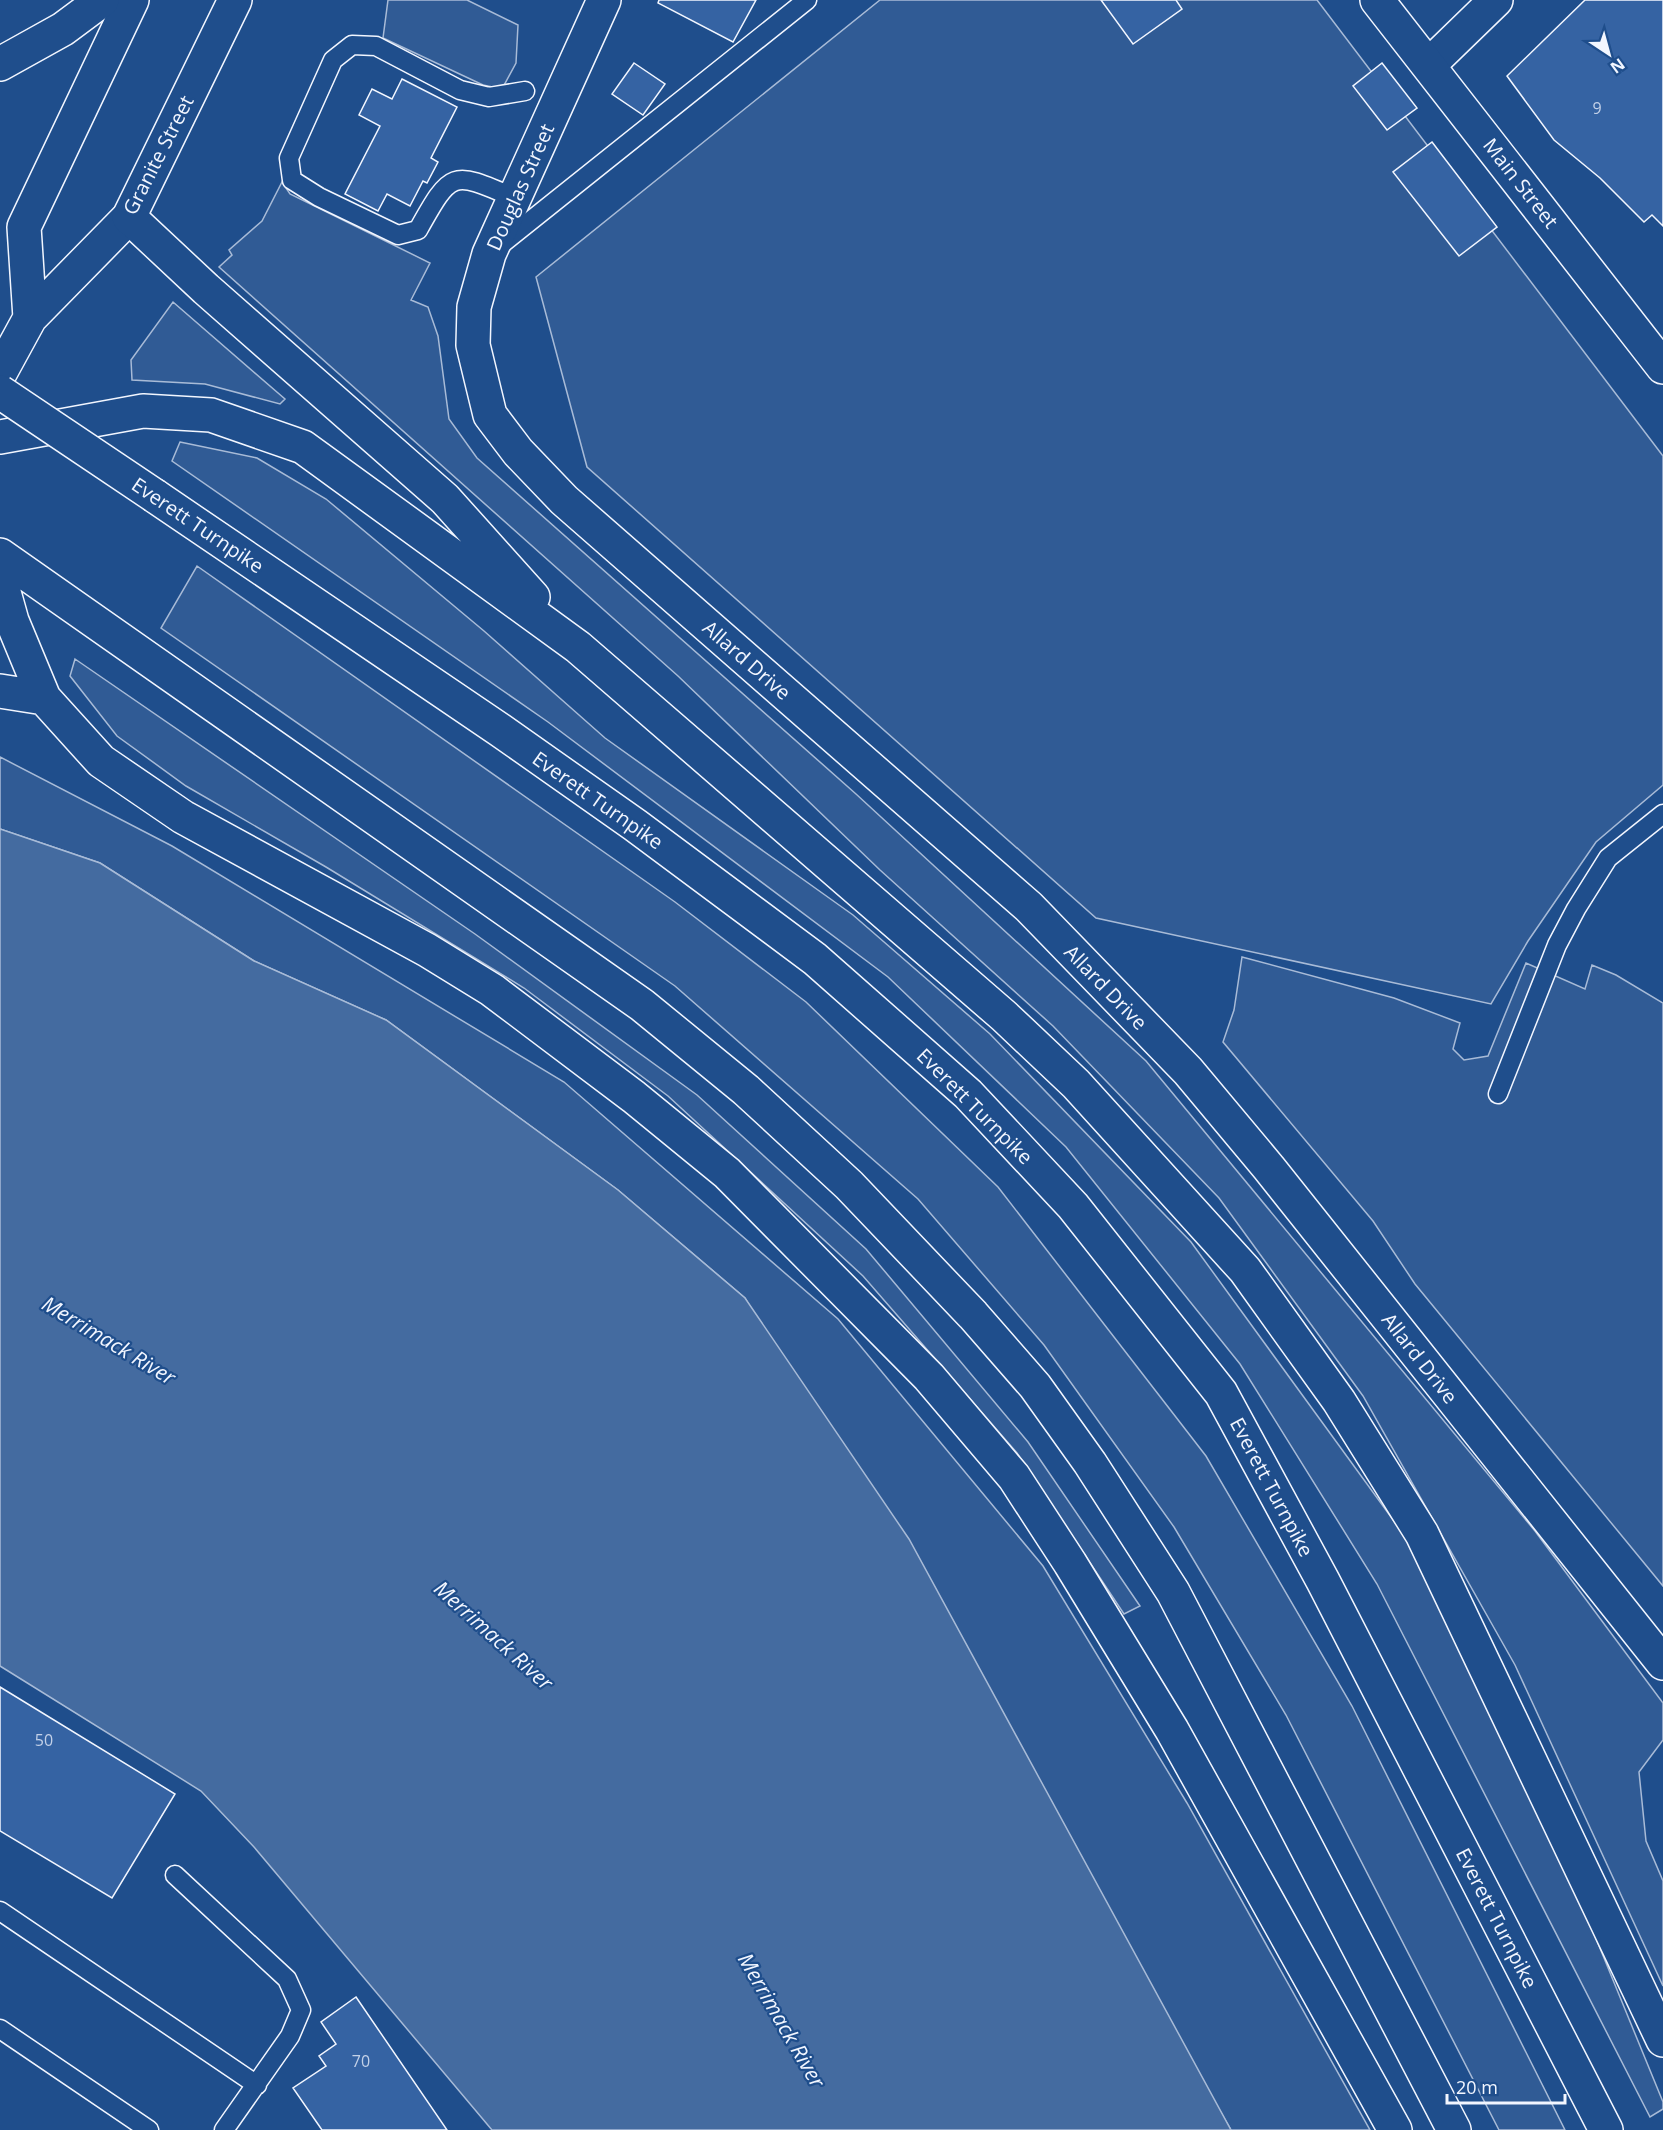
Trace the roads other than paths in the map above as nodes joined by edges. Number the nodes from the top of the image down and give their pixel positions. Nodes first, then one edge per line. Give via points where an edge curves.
1 (102, 0) edge
2 (132, 0) edge
3 (235, 0) edge
4 (807, 0) edge
5 (1377, 0) edge
6 (1496, 0) edge
7 (601, 1) edge
8 (0, 64) edge
9 (1429, 65) junction
10 (525, 91) dead end
11 (514, 198) junction
12 (129, 217) junction
13 (489, 254) junction
14 (30, 318) junction
15 (1663, 368) edge
16 (0, 373) edge
17 (481, 382) joint
18 (0, 392) edge
19 (0, 436) edge
20 (0, 555) edge
21 (0, 578) edge
22 (578, 647) junction
23 (0, 691) edge
24 (45, 698) junction
25 (1663, 814) edge
26 (1498, 1094) dead end
27 (1663, 1664) edge
28 (175, 1875) dead end
29 (0, 1911) edge
30 (0, 2029) edge
31 (1663, 2040) edge
32 (257, 2085) junction
33 (149, 2130) edge
34 (224, 2130) edge
35 (1395, 2130) edge
36 (1454, 2130) edge
37 (1606, 2130) edge

1 - 8 main road via 63,29
2 - 14 main road via 24,227
3 - 12 main road, Granite Street
4 - 13 lane
5 - 9 main road, Main Street
6 - 9 main road
7 - 11 main road, Douglas Street
9 - 15 main road, Main Street
10 - 11 lane via 489,97 460,90 376,46 352,45 333,60 289,158 292,180 398,235 418,230 440,190 455,181 468,178
11 - 13 main road, Douglas Street
12 - 14 main road, Granite Street
12 - 22 main road via 445,499
13 - 17 main road, Douglas Street via 474,307 473,345
14 - 16 main road, Granite Street
17 - 27 main road, Allard Drive via 490,415 518,452 564,500 1029,907 1188,1071
18 - 37 main road, Everett Turnpike, bridge via 500,730 815,959 968,1094 1073,1206 1221,1393 1323,1581
19 - 22 main road via 143,411 212,415 303,447
20 - 36 main road via 642,1005 746,1090 849,1185 973,1315 1035,1386 1173,1592
21 - 24 main road via 12,621
22 - 31 main road via 1004,1016 1076,1084 1245,1270 1339,1401 1422,1534
23 - 24 main road
24 - 35 main road via 101,761 183,817 427,950 492,990 634,1097 727,1173 929,1377 1014,1477 1070,1563 1172,1730
25 - 26 lane via 1608,858 1576,909 1552,956
28 - 32 lane via 287,1979 302,2010 290,2036
29 - 32 lane
30 - 33 lane
32 - 34 lane

